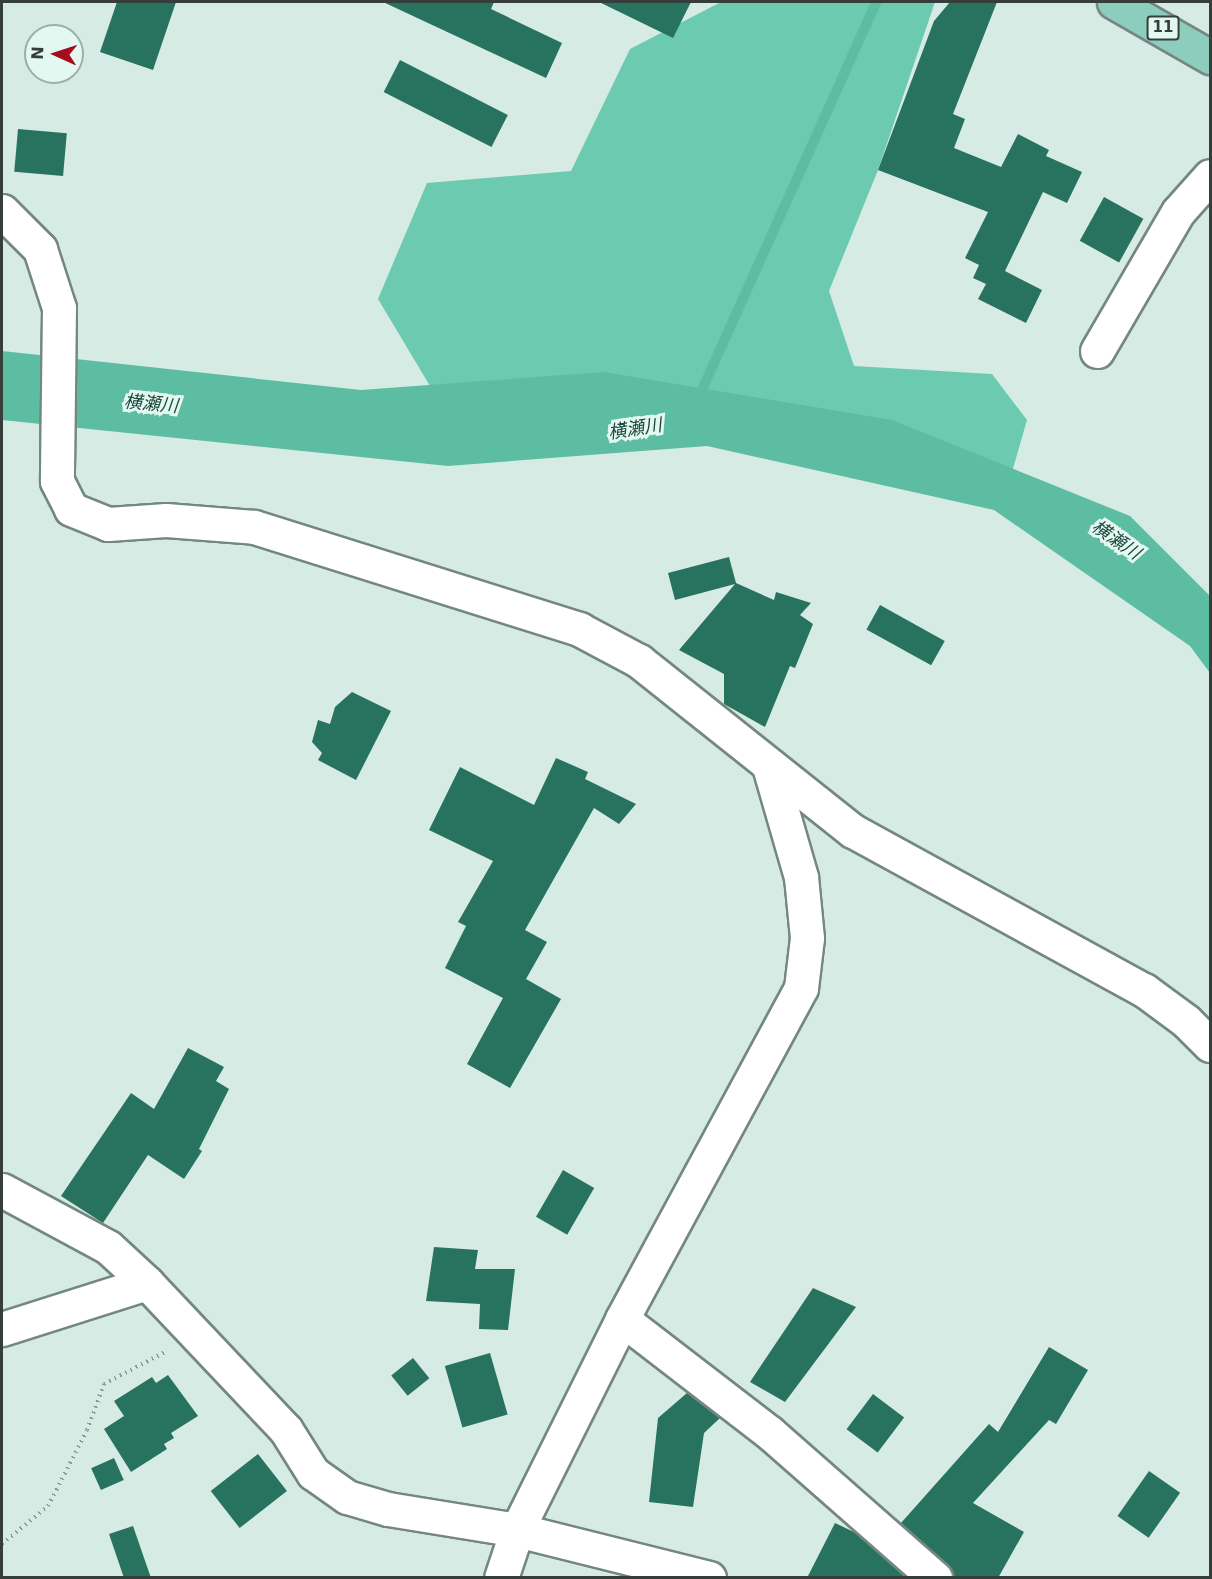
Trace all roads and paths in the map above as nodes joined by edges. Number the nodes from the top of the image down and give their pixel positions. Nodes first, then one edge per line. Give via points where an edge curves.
1 (1136, 6) edge
2 (1210, 57) edge
3 (1210, 176) edge
4 (2, 212) edge
5 (1097, 351) dead end
6 (769, 766) junction
7 (1210, 1046) edge
8 (2, 1190) edge
9 (147, 1282) junction
10 (622, 1319) junction
11 (2, 1329) edge
12 (197, 1336) junction
13 (517, 1530) junction
14 (2, 1544) edge
15 (501, 1578) edge
16 (709, 1578) edge
17 (935, 1578) edge

1 - 2 main road, 11
3 - 5 street via 1178,212
4 - 6 street via 40,249 59,308 57,481 70,509 108,524 166,520 254,527 579,629 648,667
6 - 7 street via 853,831 1144,990 1186,1021
6 - 10 street via 801,878 807,938 801,988
8 - 9 street via 90,1234
9 - 11 street
9 - 12 street
10 - 13 street
10 - 17 street via 770,1433
12 - 13 street via 286,1430 313,1473 347,1497 388,1509
12 - 14 path via 104,1384 87,1430 48,1506
13 - 15 street
13 - 16 street

